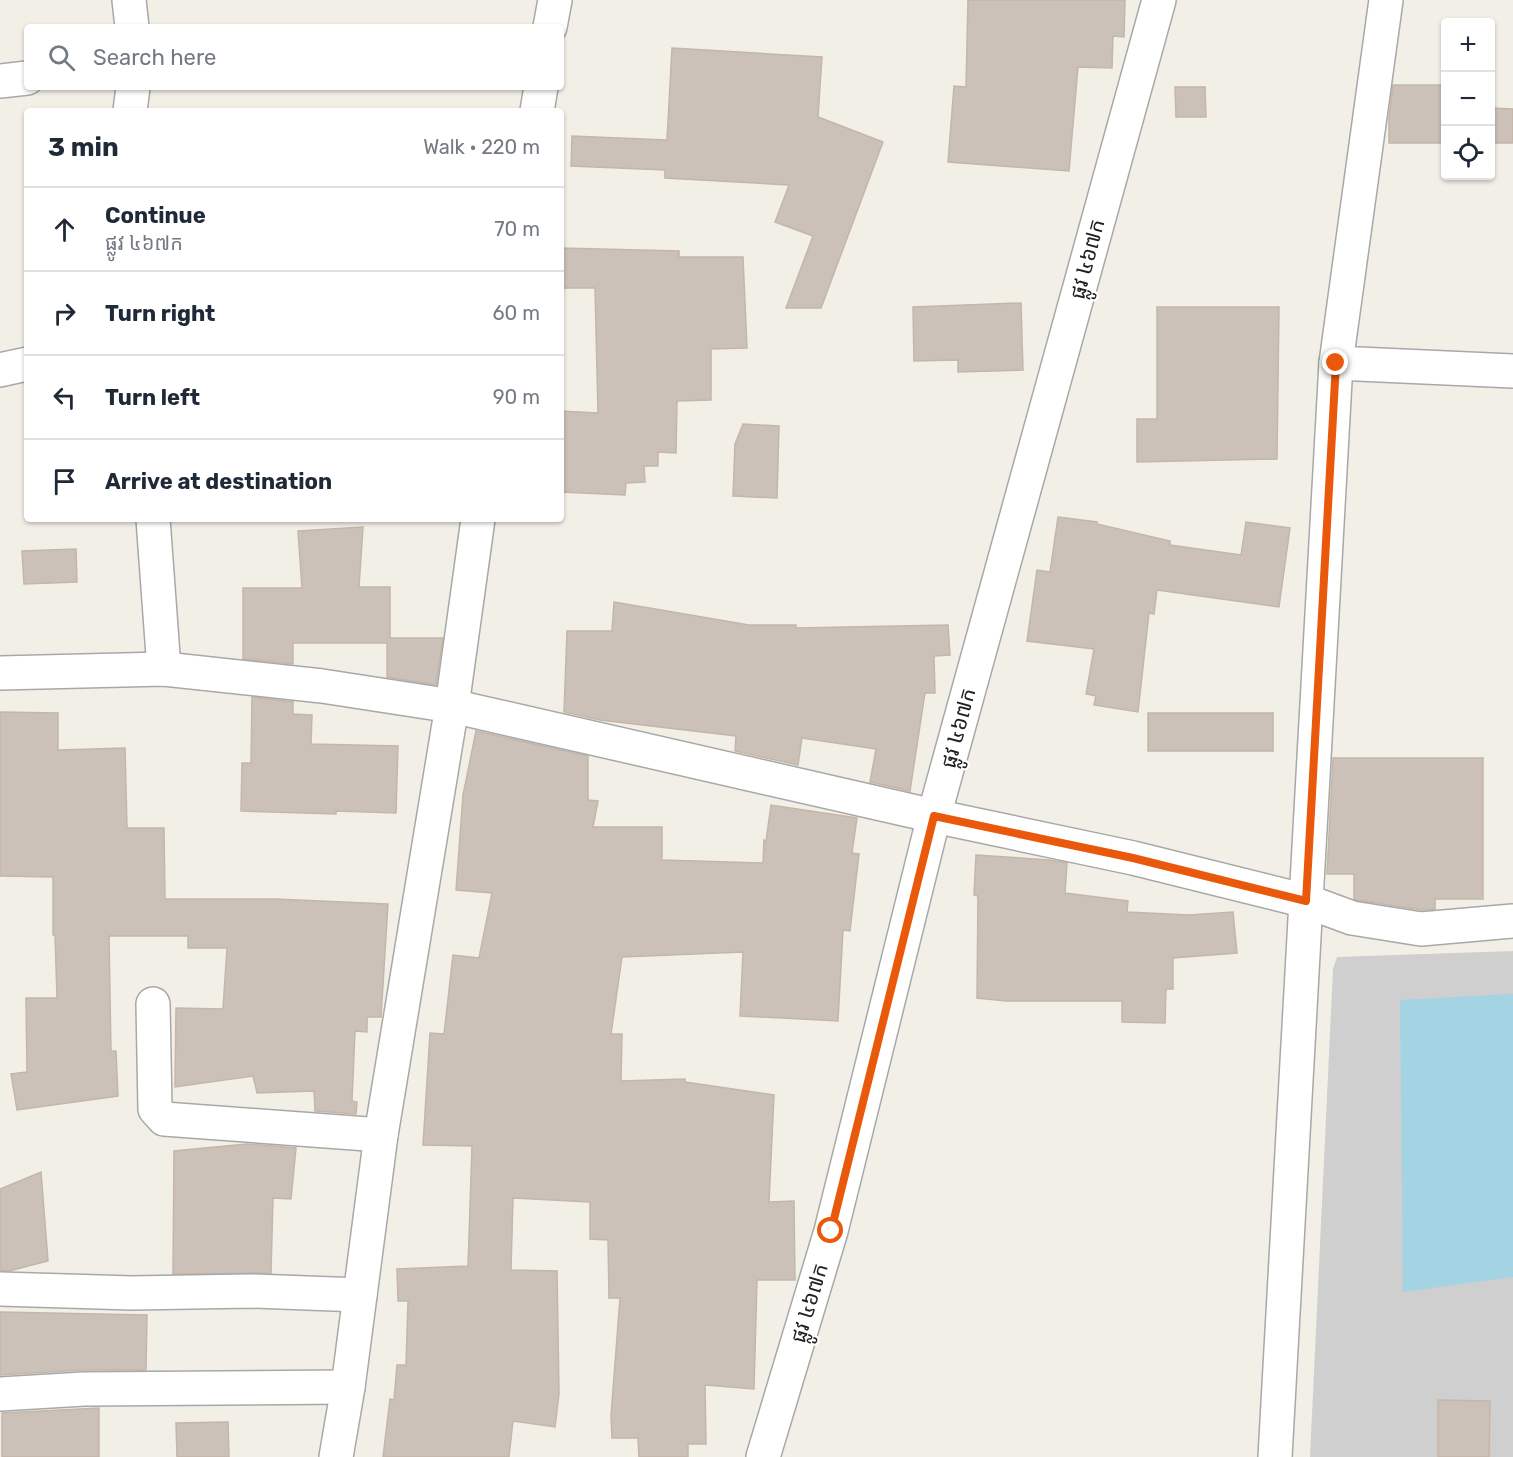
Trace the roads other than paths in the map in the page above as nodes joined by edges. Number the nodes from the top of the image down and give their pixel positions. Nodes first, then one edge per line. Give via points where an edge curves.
1 (129, 0) edge
2 (555, 0) edge
3 (1159, 0) edge
4 (1386, 0) edge
5 (132, 24) edge
6 (551, 24) edge
7 (24, 78) edge
8 (0, 81) edge
9 (133, 90) edge
10 (540, 90) edge
11 (130, 108) edge
12 (537, 108) edge
13 (1336, 363) junction
14 (24, 365) edge
15 (0, 370) edge
16 (1513, 371) edge
17 (153, 522) edge
18 (478, 522) edge
19 (164, 669) junction
20 (0, 673) edge
21 (452, 706) junction
22 (934, 816) junction
23 (1306, 901) junction
24 (1513, 921) edge
25 (153, 1004) dead end
26 (381, 1136) junction
27 (0, 1289) edge
28 (360, 1295) junction
29 (348, 1387) junction
30 (0, 1394) edge
31 (336, 1457) edge
32 (763, 1457) edge
33 (1275, 1457) edge

1 - 5 street
2 - 6 street
3 - 22 street, ផ្លូវ ៤៦៧ក
4 - 13 street
7 - 8 street
9 - 11 street
10 - 12 street
13 - 16 street
13 - 23 street
14 - 15 street
17 - 19 street
18 - 21 street
19 - 20 street
19 - 21 street via 322,686
21 - 22 street
21 - 26 street
22 - 23 street via 1133,858
22 - 32 street, ផ្លូវ ៤៦៧ក via 831,1231
23 - 24 street via 1352,918 1421,928
23 - 33 street
25 - 26 street via 155,1109 164,1119
26 - 28 street
27 - 28 street
28 - 29 street
29 - 30 street via 84,1389
29 - 31 street

